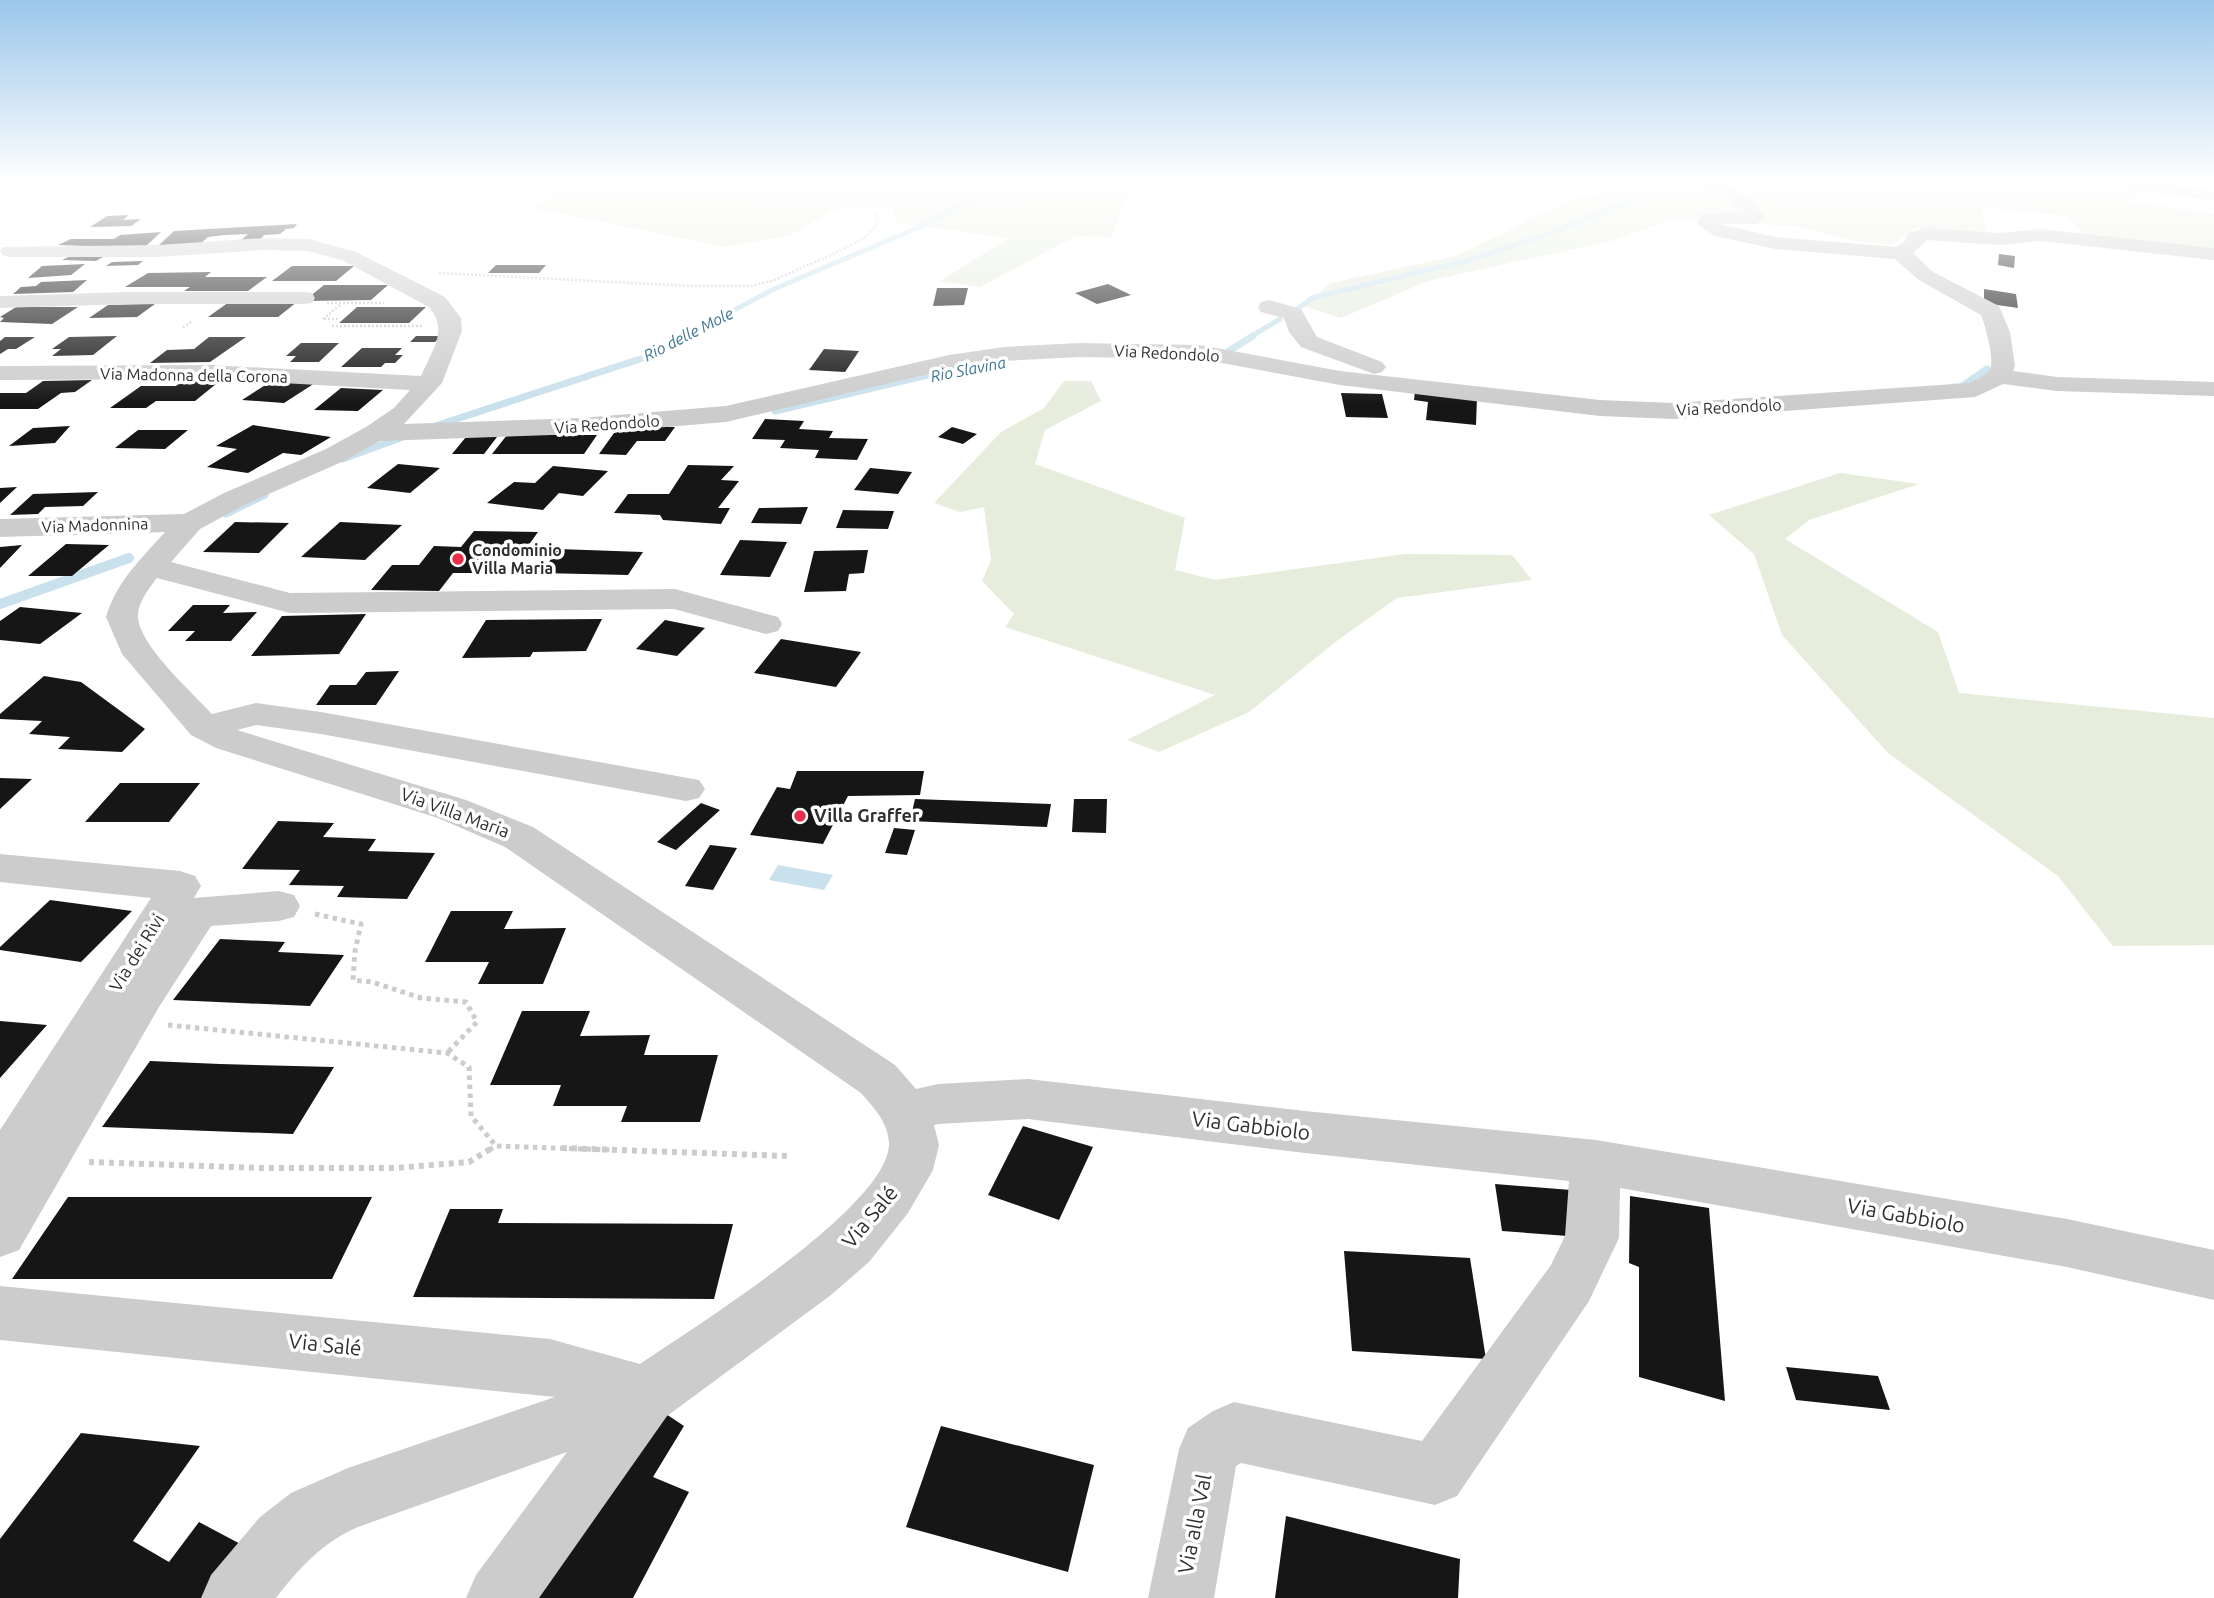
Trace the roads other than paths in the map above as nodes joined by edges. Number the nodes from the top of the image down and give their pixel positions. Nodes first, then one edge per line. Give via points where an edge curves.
1 (41, 256) edge
2 (347, 256) edge
3 (1904, 256) edge
4 (4, 257) edge
5 (304, 298) road end
6 (0, 303) edge
7 (1269, 307) dead end
8 (0, 373) edge
9 (1999, 376) junction
10 (430, 383) junction
11 (1399, 386) junction
12 (2214, 390) edge
13 (375, 433) junction
14 (190, 523) junction
15 (0, 528) edge
16 (149, 568) junction
17 (766, 624) dead end
18 (204, 727) junction
19 (686, 789) dead end
20 (0, 868) edge
21 (279, 906) road end
22 (906, 1112) junction
23 (1596, 1162) junction
24 (0, 1174) edge
25 (0, 1233) edge
26 (2214, 1275) edge
27 (0, 1313) edge
28 (646, 1395) junction
29 (234, 1598) edge
30 (499, 1598) edge
31 (1181, 1598) edge

1 - 4 street, Via Villa Maria
2 - 10 street, Via Villa Maria via 445,309 451,326
3 - 9 street via 1926,276 1991,312 2003,366
5 - 6 street
7 - 11 street via 1293,314 1309,342 1382,370
8 - 10 street, Via Madonna della Corona via 210,372
9 - 11 street, Via Redondolo via 1975,390 1674,411 1588,407
9 - 12 street via 2057,384
10 - 13 street, Via Villa Maria via 403,413
11 - 13 street, Via Redondolo via 1200,352 1031,352 949,362 726,414 581,426
13 - 14 street, Via Villa Maria
14 - 15 street, Via Madonnina
14 - 16 street, Via Villa Maria
16 - 17 street via 290,603 675,599
16 - 18 street, Via Villa Maria via 127,599 122,617 134,647
18 - 19 street via 256,714
18 - 22 street, Via Villa Maria via 229,740 452,809 519,837 878,1079
20 - 24 street, Via dei Rivi via 180,886
21 - 25 street via 198,912
22 - 23 street, Via Gabbiolo via 938,1104 1028,1099
22 - 28 street, Via Salé via 914,1145 907,1170 850,1245
23 - 26 street, Via Gabbiolo via 2067,1243
23 - 31 street, Via alla Val via 1592,1238 1570,1283 1435,1474 1234,1432 1209,1449
27 - 28 street, Via Salé via 550,1367
28 - 29 street, Via Salé via 313,1515 282,1539
28 - 30 street, Via Salé

